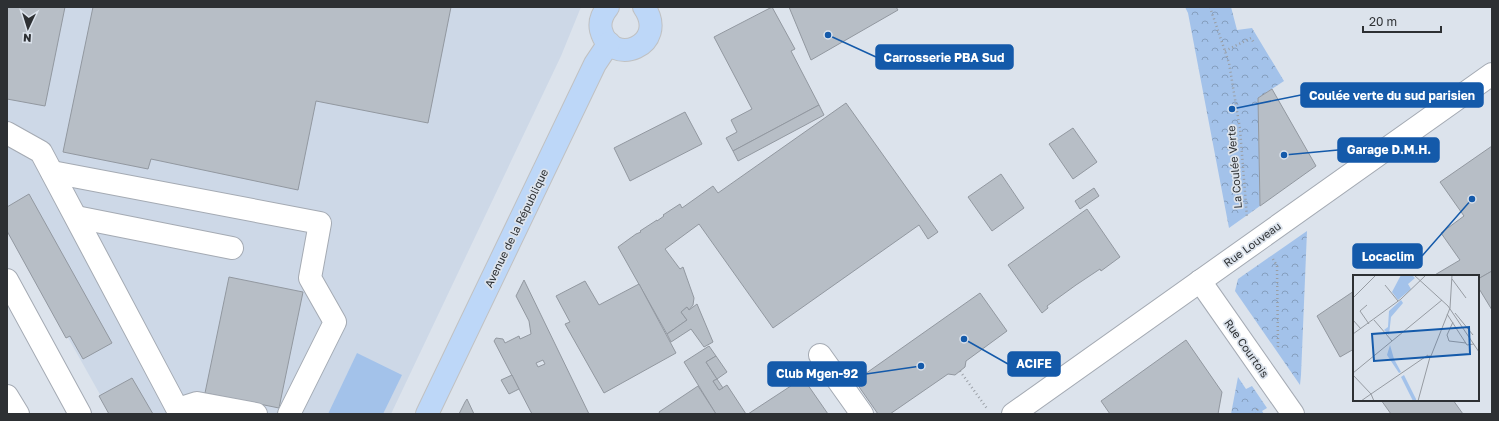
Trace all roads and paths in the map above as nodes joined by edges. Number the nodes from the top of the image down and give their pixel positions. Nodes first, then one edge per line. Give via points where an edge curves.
1 (608, 7) edge
2 (1210, 7) edge
3 (652, 9) edge
4 (1254, 43) dead end
5 (609, 44) junction
6 (1225, 51) junction
7 (1492, 74) edge
8 (7, 133) edge
9 (52, 172) junction
10 (76, 217) junction
11 (1259, 238) junction
12 (232, 248) dead end
13 (7, 280) edge
14 (1200, 281) junction
15 (820, 355) dead end
16 (960, 371) dead end
17 (1268, 379) junction
18 (7, 396) edge
19 (179, 412) edge
20 (18, 414) edge
21 (80, 414) edge
22 (256, 414) edge
23 (289, 414) edge
24 (427, 414) edge
25 (862, 414) edge
26 (991, 414) edge
27 (1013, 414) edge
28 (1256, 414) edge
29 (1293, 414) edge

1 - 5 main road via 601,18 601,27 603,36
2 - 6 path, La Coulée Verte
3 - 5 main road via 651,31 641,45 633,50 624,50
4 - 6 path via 1251,38
5 - 24 main road, Avenue de la République via 595,64
6 - 11 path, La Coulée Verte via 1240,129 1246,216
7 - 11 street, Rue Louveau
8 - 9 street via 41,152
9 - 10 street
9 - 23 street via 320,223 310,278 335,322
10 - 12 street
10 - 19 street
11 - 14 street, Rue Louveau
11 - 17 path, La Coulée Verte via 1277,266 1278,346
13 - 21 street
14 - 17 street, Rue Courtois
14 - 27 street, Rue Louveau
15 - 25 street
16 - 26 path
17 - 28 path, La Coulée Verte
17 - 29 street, Rue Courtois
18 - 20 street
19 - 22 street via 197,403

